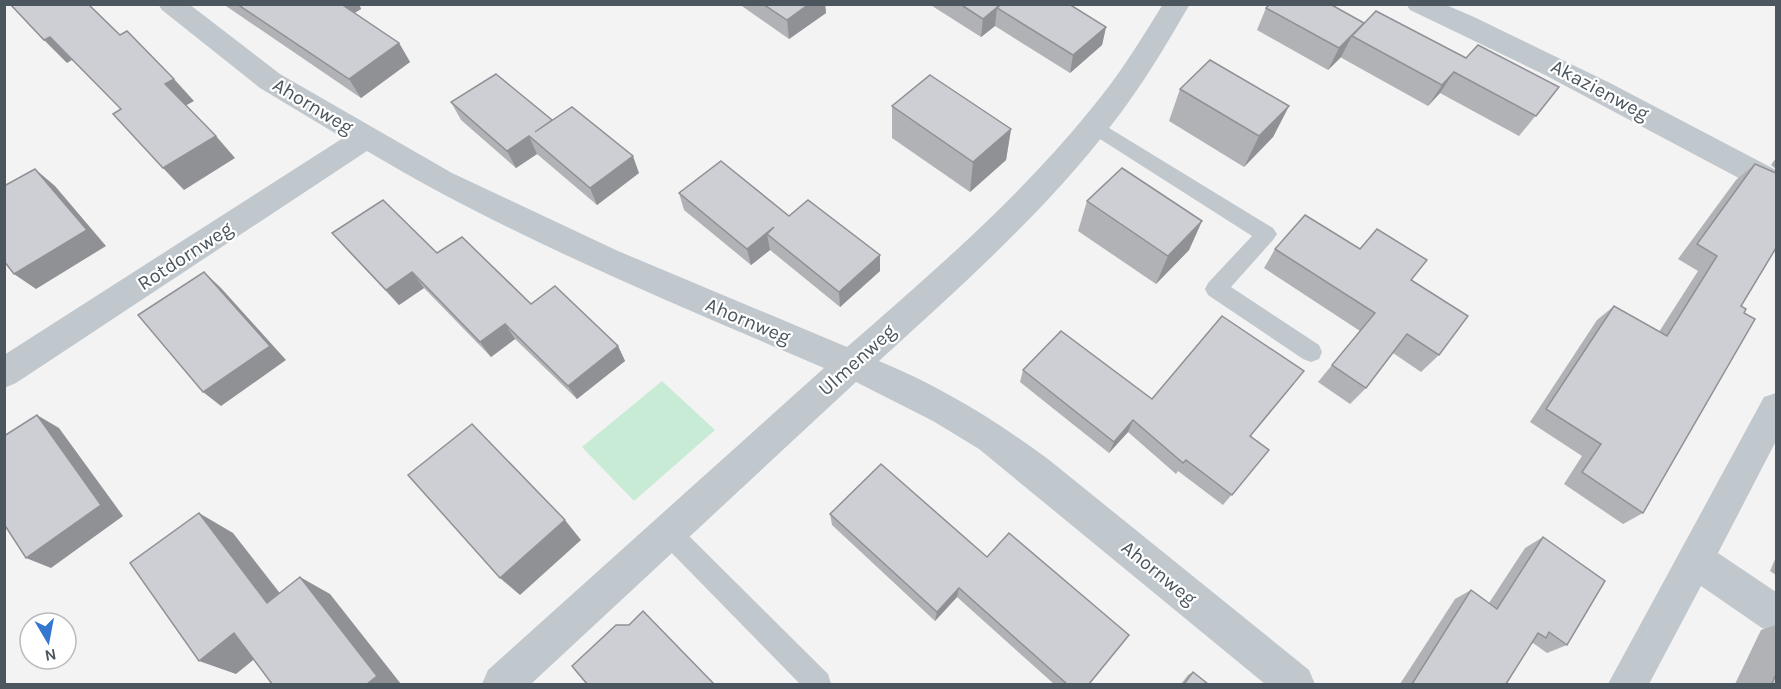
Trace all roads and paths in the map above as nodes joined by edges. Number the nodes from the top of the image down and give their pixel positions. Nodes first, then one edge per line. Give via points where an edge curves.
1 (171, 4) edge
2 (1177, 4) edge
3 (1419, 4) edge
4 (1096, 127) junction
5 (365, 138) junction
6 (1776, 184) edge
7 (1311, 352) dead end
8 (851, 365) junction
9 (4, 373) edge
10 (1776, 408) edge
11 (668, 532) junction
12 (1695, 560) junction
13 (1776, 614) edge
14 (502, 684) edge
15 (818, 684) edge
16 (1295, 684) edge
17 (1628, 684) edge

1 - 5 street, Ahornweg via 270,81
2 - 4 street, Ulmenweg
3 - 6 street, Akazienweg via 1552,65
4 - 7 lane via 1266,234 1216,288
4 - 8 street, Ulmenweg via 1045,186
5 - 8 street, Ahornweg via 482,202
5 - 9 street, Rotdornweg
8 - 11 street, Ulmenweg
8 - 16 street, Ahornweg via 935,405 991,438
10 - 12 street
11 - 14 street, Ulmenweg
11 - 15 lane
12 - 13 street
12 - 17 street

